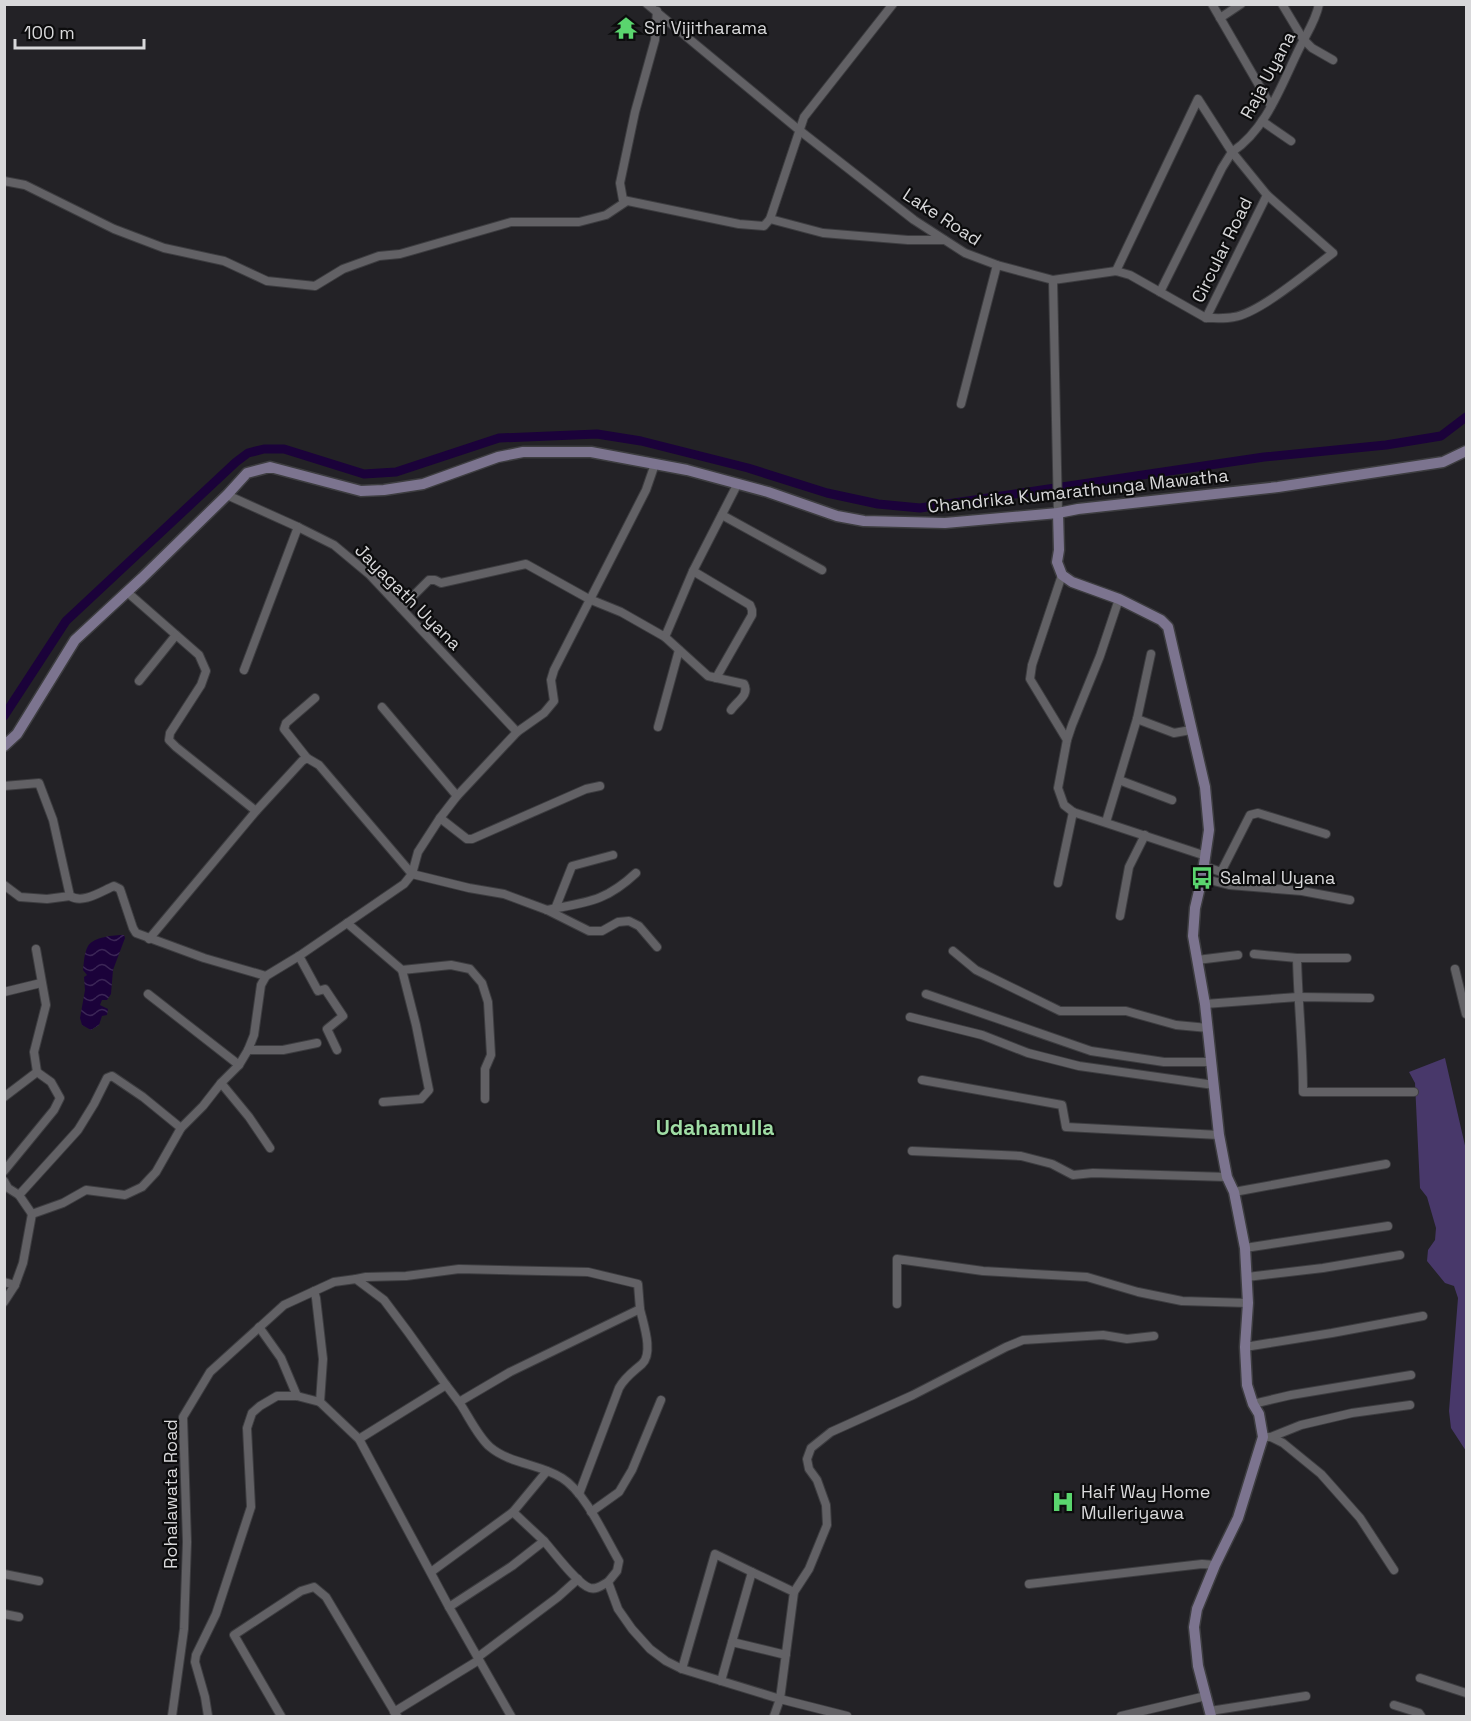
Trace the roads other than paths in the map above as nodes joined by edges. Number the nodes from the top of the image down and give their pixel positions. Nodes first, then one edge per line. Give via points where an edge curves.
1 (647, 4) edge
2 (893, 4) edge
3 (1212, 4) edge
4 (1241, 4) edge
5 (1282, 4) edge
6 (1319, 4) edge
7 (657, 11) junction
8 (1220, 18) junction
9 (1303, 39) junction
10 (1333, 60) dead end
11 (1271, 106) junction
12 (1262, 121) junction
13 (799, 130) junction
14 (1291, 141) dead end
15 (1232, 152) junction
16 (4, 181) edge
17 (1267, 195) junction
18 (627, 201) junction
19 (770, 219) junction
20 (946, 240) junction
21 (997, 265) junction
22 (1116, 271) junction
23 (1053, 280) junction
24 (1160, 292) junction
25 (1206, 318) junction
26 (961, 404) dead end
27 (1467, 452) edge
28 (655, 464) junction
29 (737, 484) junction
30 (227, 495) junction
31 (1058, 508) junction
32 (722, 514) junction
33 (298, 527) junction
34 (822, 570) dead end
35 (693, 571) junction
36 (1062, 574) junction
37 (127, 592) junction
38 (589, 599) junction
39 (1119, 599) junction
40 (401, 608) junction
41 (176, 635) junction
42 (665, 637) junction
43 (679, 650) junction
44 (1151, 654) dead end
45 (244, 670) dead end
46 (716, 678) junction
47 (139, 681) dead end
48 (315, 698) dead end
49 (382, 706) dead end
50 (731, 710) dead end
51 (1137, 719) junction
52 (658, 727) dead end
53 (1191, 730) junction
54 (517, 732) junction
55 (1067, 740) junction
56 (4, 746) edge
57 (307, 758) junction
58 (1119, 780) junction
59 (4, 786) edge
60 (600, 786) dead end
61 (457, 796) junction
62 (1172, 800) dead end
63 (256, 811) junction
64 (1073, 812) junction
65 (440, 818) junction
66 (1106, 822) junction
67 (1326, 834) dead end
68 (1145, 835) junction
69 (613, 855) dead end
70 (1205, 861) junction
71 (636, 873) dead end
72 (412, 874) junction
73 (1202, 878) junction
74 (1058, 883) dead end
75 (4, 885) edge
76 (70, 896) junction
77 (1350, 900) dead end
78 (551, 910) junction
79 (1120, 916) dead end
80 (347, 923) junction
81 (148, 939) junction
82 (657, 947) dead end
83 (36, 949) dead end
84 (953, 951) dead end
85 (1254, 954) dead end
86 (299, 956) junction
87 (1238, 956) dead end
88 (1297, 958) junction
89 (1347, 958) dead end
90 (1197, 960) junction
91 (1455, 969) dead end
92 (402, 970) junction
93 (266, 976) junction
94 (41, 983) junction
95 (4, 992) edge
96 (148, 994) dead end
97 (926, 994) dead end
98 (1298, 997) junction
99 (1370, 998) dead end
100 (1205, 1004) junction
101 (1467, 1014) edge
102 (910, 1017) dead end
103 (1208, 1028) junction
104 (316, 1042) dead end
105 (248, 1050) junction
106 (337, 1050) dead end
107 (1211, 1062) junction
108 (239, 1065) junction
109 (37, 1072) junction
110 (922, 1080) dead end
111 (221, 1083) junction
112 (1214, 1085) junction
113 (1414, 1092) dead end
114 (4, 1097) edge
115 (485, 1099) dead end
116 (383, 1102) dead end
117 (181, 1128) junction
118 (1219, 1135) junction
119 (270, 1148) dead end
120 (912, 1151) dead end
121 (1386, 1164) dead end
122 (4, 1171) edge
123 (1227, 1177) junction
124 (4, 1181) edge
125 (1234, 1192) junction
126 (19, 1195) junction
127 (32, 1214) junction
128 (1388, 1226) dead end
129 (1245, 1248) junction
130 (1400, 1255) dead end
131 (1247, 1277) junction
132 (356, 1279) junction
133 (4, 1282) edge
134 (15, 1285) junction
135 (314, 1291) junction
136 (4, 1302) edge
137 (1248, 1303) junction
138 (897, 1304) dead end
139 (640, 1309) junction
140 (1423, 1316) dead end
141 (260, 1327) junction
142 (1154, 1336) dead end
143 (1245, 1347) junction
144 (1411, 1375) dead end
145 (446, 1385) junction
146 (297, 1396) junction
147 (661, 1400) dead end
148 (320, 1402) junction
149 (459, 1402) junction
150 (1253, 1404) junction
151 (1410, 1406) dead end
152 (1267, 1437) junction
153 (359, 1439) junction
154 (547, 1471) junction
155 (579, 1494) junction
156 (513, 1512) junction
157 (591, 1512) junction
158 (544, 1541) junction
159 (1215, 1565) junction
160 (1394, 1570) dead end
161 (431, 1572) junction
162 (752, 1572) junction
163 (4, 1574) edge
164 (578, 1579) junction
165 (39, 1581) dead end
166 (608, 1582) junction
167 (1029, 1584) dead end
168 (794, 1592) junction
169 (449, 1607) junction
170 (4, 1614) edge
171 (19, 1617) dead end
172 (732, 1642) junction
173 (786, 1655) junction
174 (478, 1659) junction
175 (682, 1669) junction
176 (1420, 1678) dead end
177 (721, 1681) junction
178 (1467, 1693) edge
179 (1206, 1696) junction
180 (1306, 1696) dead end
181 (780, 1699) junction
182 (1394, 1705) dead end
183 (396, 1714) edge
184 (1211, 1714) edge
185 (172, 1716) edge
186 (208, 1716) edge
187 (281, 1716) edge
188 (511, 1716) edge
189 (774, 1716) edge
190 (847, 1716) edge
191 (1121, 1716) edge
192 (1421, 1716) edge

1 - 7 street, Lake Road
2 - 13 street via 804,117
3 - 8 street
4 - 8 street
5 - 9 street
6 - 9 street, Raja Uyana
7 - 13 street, Lake Road
7 - 18 street via 655,40 620,183 623,200
8 - 11 street
9 - 10 street
9 - 11 street, Raja Uyana
11 - 12 street, Raja Uyana
12 - 14 street
12 - 15 street, Raja Uyana via 1248,140
13 - 19 street
13 - 20 street, Lake Road via 914,220
15 - 17 street, Circular Road
15 - 22 street, Circular Road via 1198,99
15 - 24 street, Raja Uyana
16 - 18 street via 24,185 114,230 164,248 224,261 267,280 315,286 343,268 379,256 400,254 511,222 579,222 606,215
17 - 25 street, Circular Road
17 - 25 street via 1333,253 1249,311 1234,317
18 - 19 street via 739,224 764,226
19 - 20 street via 824,233
20 - 21 street, Lake Road via 965,253
21 - 23 street, Lake Road
21 - 26 street
22 - 23 street
22 - 24 street, Circular Road
23 - 31 street
24 - 25 street, Circular Road
27 - 31 main road, Chandrika Kumarathunga Mawatha via 1443,462 1278,487
28 - 29 main road, Chandrika Kumarathunga Mawatha
28 - 30 main road, Chandrika Kumarathunga Mawatha via 591,452 523,452 423,484 361,491 270,467 247,473
28 - 38 street via 646,490
29 - 31 main road, Chandrika Kumarathunga Mawatha via 864,521 945,523
29 - 32 street
30 - 33 street, Jayagath Uyana
30 - 37 main road, Chandrika Kumarathunga Mawatha
31 - 36 main road via 1057,562
32 - 34 street
32 - 35 street
33 - 40 street, Jayagath Uyana via 334,545
33 - 45 street
35 - 42 street
35 - 46 street via 750,605 752,610
36 - 39 main road via 1072,582
36 - 55 street via 1030,679
37 - 41 street
37 - 56 main road, Chandrika Kumarathunga Mawatha via 75,640 16,734
38 - 40 street via 526,564 441,583 429,580
38 - 42 street
38 - 54 street via 554,670 554,701
39 - 53 main road via 1168,627
39 - 55 street
40 - 54 street, Jayagath Uyana
41 - 47 street
41 - 63 street via 199,655 206,671 169,740
42 - 43 street
43 - 46 street via 708,676
43 - 52 street
44 - 51 street
46 - 50 street via 744,684 747,689
48 - 57 street via 284,729
49 - 61 street
51 - 53 street via 1174,733
51 - 58 street
53 - 70 main road via 1205,787 1209,830
54 - 61 street
55 - 64 street via 1058,788 1064,805
57 - 63 street
57 - 72 street via 319,765
58 - 62 street
58 - 66 street
59 - 76 street via 39,783 53,820
60 - 65 street via 472,839
61 - 65 street
63 - 81 street
64 - 66 street
64 - 74 street
65 - 72 street via 418,852
66 - 68 street
67 - 70 street via 1258,813 1250,815 1221,872
68 - 70 street
68 - 79 street via 1129,867
69 - 78 street via 572,866
70 - 73 main road
71 - 78 street via 606,896
72 - 78 street via 504,894
72 - 80 street via 404,884
73 - 77 street
73 - 90 main road via 1193,936
75 - 76 street via 20,897
76 - 81 street via 76,900 114,886 120,889 133,928
78 - 82 street via 589,931 602,931 629,921 639,926
80 - 86 street
80 - 92 street
81 - 93 street
83 - 94 street
84 - 103 street via 976,970 1059,1011 1126,1011 1176,1025
85 - 88 street
86 - 93 street
86 - 106 street via 318,991 325,989 343,1016 327,1029
87 - 90 street
88 - 89 street
88 - 98 street
90 - 100 main road
91 - 101 street
92 - 115 street via 451,965 470,969 482,982 488,1002 491,1055 485,1069
92 - 116 street via 429,1090 421,1098
93 - 105 street
94 - 95 street
94 - 109 street via 46,1005 34,1052
96 - 108 street
97 - 107 street via 1091,1051 1164,1062
98 - 99 street
98 - 100 street
98 - 113 street via 1303,1092
100 - 103 main road
102 - 112 street via 1079,1066
103 - 107 main road
104 - 105 street via 283,1050
105 - 108 street
107 - 112 main road
108 - 111 street
109 - 114 street
109 - 122 street via 51,1082 60,1098
110 - 118 street via 1062,1105 1066,1127
111 - 117 street
111 - 119 street
112 - 118 main road
117 - 126 street via 112,1076 106,1078 78,1130
117 - 127 street via 156,1172 142,1187 125,1195 86,1191
118 - 123 main road
120 - 123 street via 1021,1156 1052,1164 1073,1175
121 - 125 street
123 - 125 main road
124 - 126 street
125 - 129 main road
126 - 127 street
127 - 134 street
128 - 129 street
129 - 131 main road
130 - 131 street
131 - 137 main road
132 - 135 street, Rohalawata Road via 334,1282
132 - 139 street, Rohalawata Road via 459,1269 588,1272 638,1284
132 - 145 street via 384,1300
133 - 134 street
134 - 136 street
135 - 141 street, Rohalawata Road via 284,1305
135 - 148 street via 323,1359
137 - 138 street via 1182,1301 1087,1277 983,1271 897,1259
137 - 143 main road
139 - 149 street via 510,1372
139 - 155 street via 648,1354 644,1362 624,1377
140 - 143 street
141 - 146 street via 281,1358
141 - 185 street, Rohalawata Road via 210,1372 183,1417 187,1542 184,1629
142 - 168 street via 1023,1340 831,1432 811,1448 807,1459 826,1504 827,1525
143 - 150 main road via 1247,1385
144 - 150 street
145 - 149 street
145 - 153 street
146 - 148 street
146 - 186 street via 277,1396 260,1406 252,1413 247,1428 251,1507 216,1614 195,1662
147 - 157 street via 619,1492
148 - 153 street
149 - 154 street via 490,1448
150 - 152 main road
151 - 152 street via 1352,1413
152 - 159 main road via 1238,1518
152 - 160 street via 1283,1443 1321,1474 1360,1518
153 - 161 street
154 - 155 street via 563,1478
154 - 156 street
155 - 157 street
156 - 158 street
156 - 161 street
157 - 166 street via 619,1561
158 - 164 street
158 - 169 street
159 - 167 street
159 - 179 main road via 1194,1627
161 - 169 street
162 - 168 street
162 - 172 street
162 - 175 street via 715,1554
163 - 165 street
164 - 166 street via 589,1588
164 - 174 street
166 - 175 street via 618,1609 632,1629 650,1649
168 - 173 street
169 - 174 street
170 - 171 street
172 - 173 street
172 - 177 street
173 - 181 street
174 - 183 street
174 - 188 street
175 - 177 street
176 - 178 street
177 - 181 street
179 - 184 main road
179 - 191 street
180 - 184 street
181 - 189 street
181 - 190 street
182 - 192 street
183 - 187 street via 326,1597 314,1587 301,1591 234,1635

